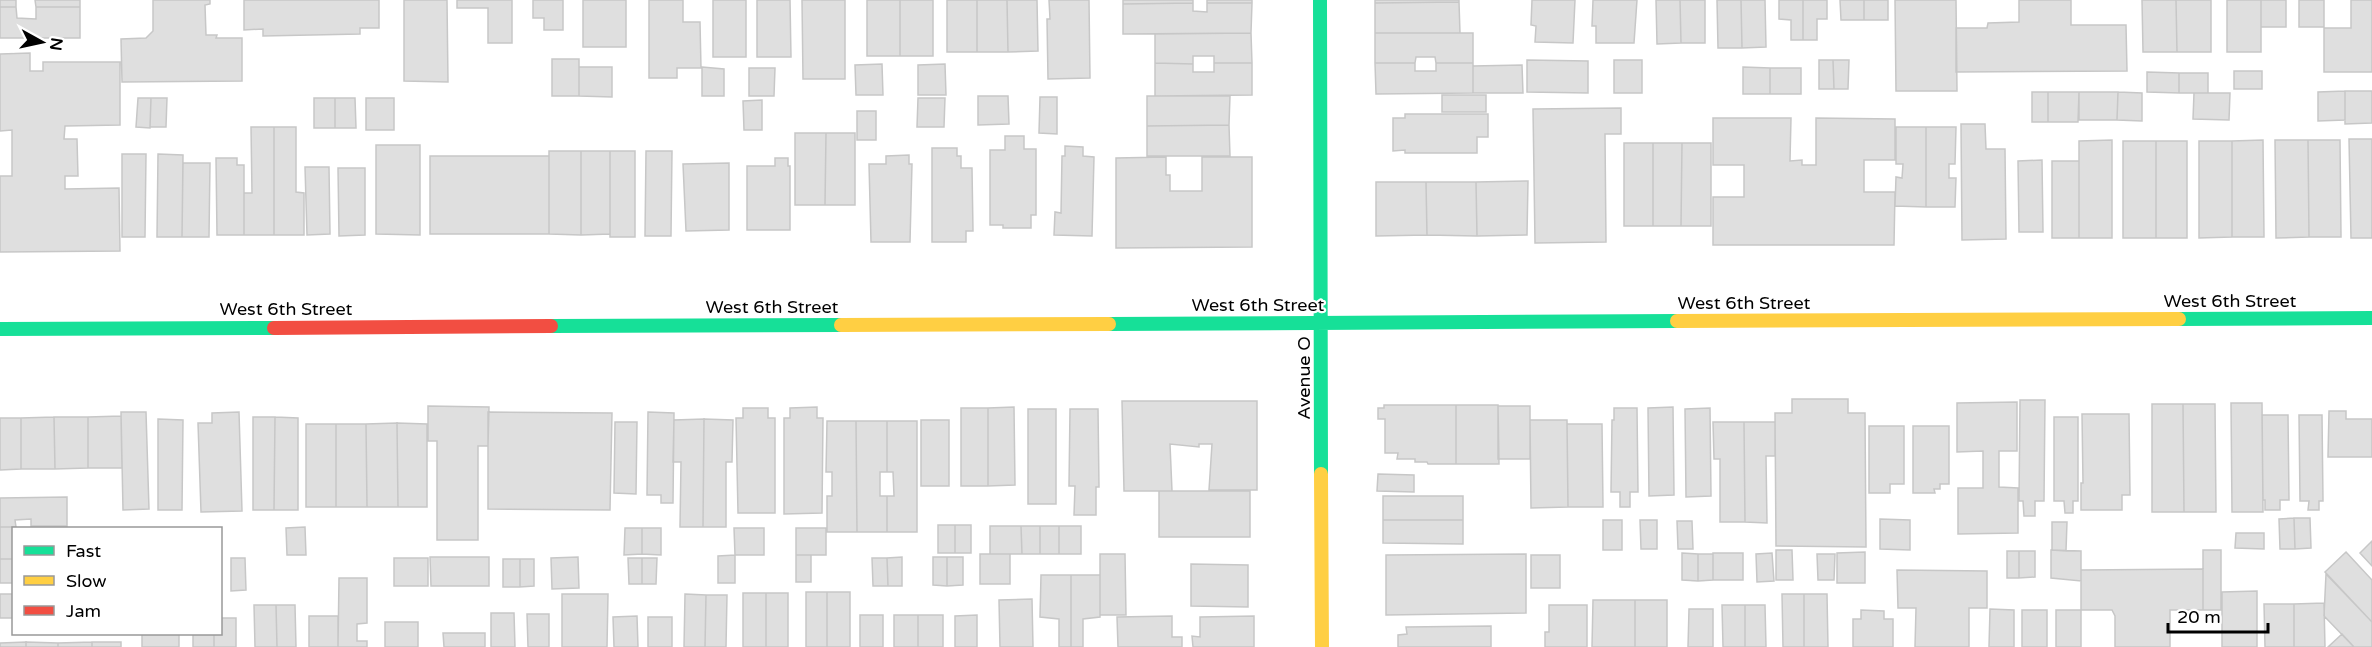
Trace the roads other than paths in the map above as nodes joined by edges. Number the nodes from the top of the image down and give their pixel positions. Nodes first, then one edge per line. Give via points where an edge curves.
1 (1320, 0) edge
2 (2372, 318) edge
3 (1322, 323) junction
4 (0, 329) edge
5 (1322, 647) edge

1 - 3 street, Avenue O
2 - 3 street, West 6th Street
3 - 4 street, West 6th Street
3 - 5 street, Avenue O

